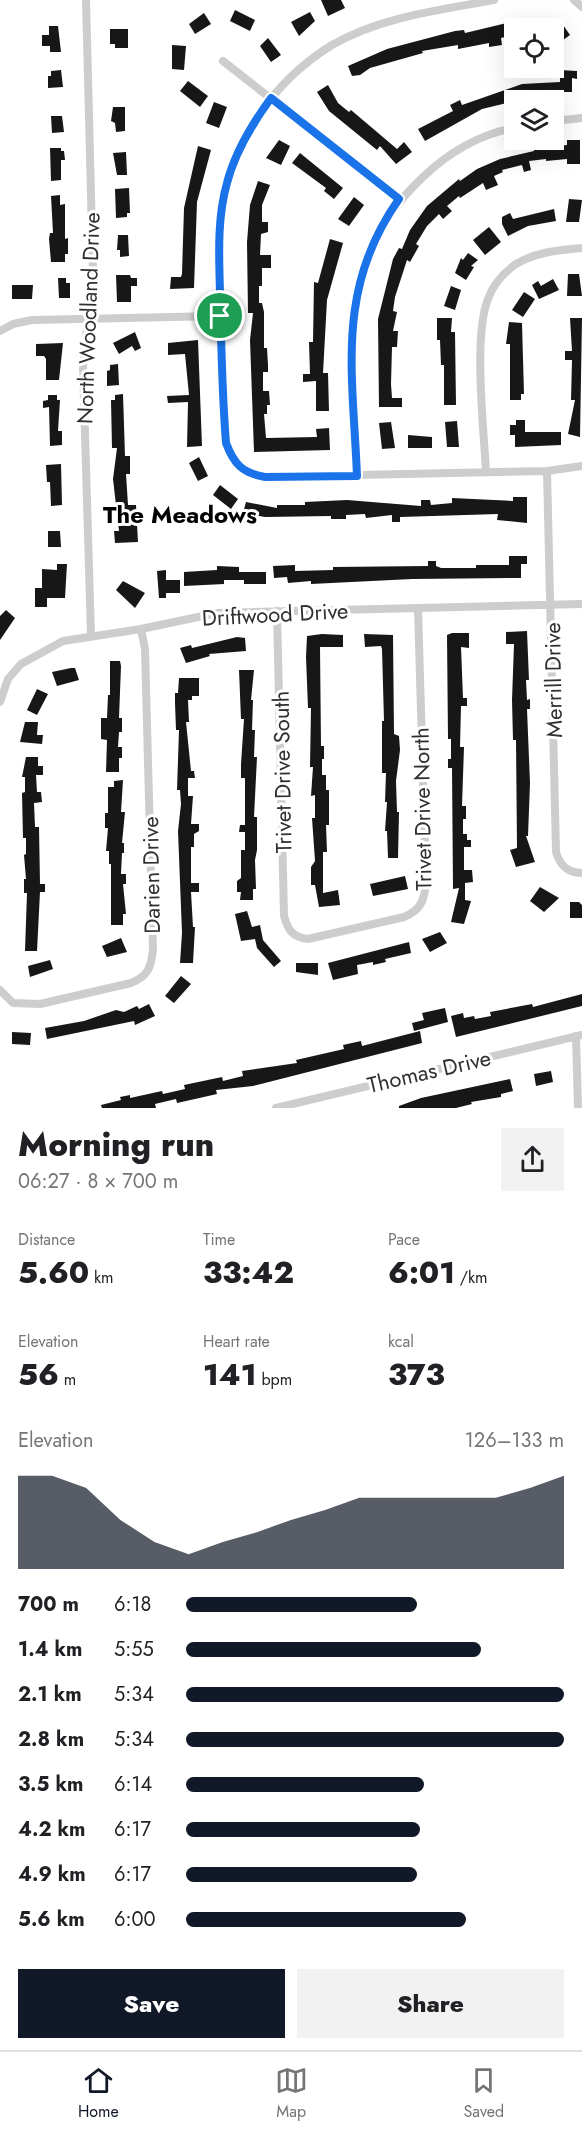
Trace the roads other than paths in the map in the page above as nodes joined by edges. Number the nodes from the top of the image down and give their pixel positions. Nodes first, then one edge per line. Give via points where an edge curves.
1 (86, 0) edge
2 (494, 0) edge
3 (573, 0) edge
4 (582, 7) edge
5 (223, 61) dead end
6 (271, 98) junction
7 (582, 118) edge
8 (564, 120) edge
9 (504, 131) edge
10 (399, 199) junction
11 (582, 248) edge
12 (220, 316) junction
13 (88, 319) junction
14 (0, 331) edge
15 (582, 466) edge
16 (547, 471) junction
17 (486, 472) junction
18 (357, 476) junction
19 (582, 604) edge
20 (551, 605) junction
21 (418, 608) junction
22 (277, 611) junction
23 (141, 629) junction
24 (90, 636) junction
25 (0, 702) edge
26 (582, 873) edge
27 (290, 932) joint
28 (0, 990) edge
29 (579, 1036) edge
30 (276, 1108) edge
31 (578, 1108) edge

1 - 13 street, North Woodland Drive via 93,273
2 - 6 street via 379,25 343,40 312,59
3 - 4 street
5 - 6 street
6 - 10 street
6 - 12 street via 253,123 226,184 219,240
7 - 8 street
9 - 10 street via 455,152
10 - 18 street via 369,249 354,304
11 - 17 street via 544,253 516,264 494,286 487,301 481,353
12 - 13 street
12 - 18 street via 226,443 233,461 250,474 265,477
13 - 14 street via 32,320
13 - 24 street, North Woodland Drive via 83,366
15 - 16 street
16 - 17 street
16 - 20 street, Merrill Drive
17 - 18 street
19 - 20 street, Driftwood Drive
20 - 21 street, Driftwood Drive
20 - 26 street, Merrill Drive via 556,852 567,870
21 - 22 street, Driftwood Drive
21 - 27 street, Trivet Drive North via 424,899 416,912 404,917 308,939
22 - 23 street, Driftwood Drive via 217,613
22 - 27 street, Trivet Drive South via 284,916
23 - 24 street, Driftwood Drive
23 - 28 street, Darien Drive via 145,648 152,963 143,978 131,983 40,1004 18,1005
24 - 25 street, Driftwood Drive via 63,641 21,663 8,679
29 - 30 street, Thomas Drive
29 - 31 street

